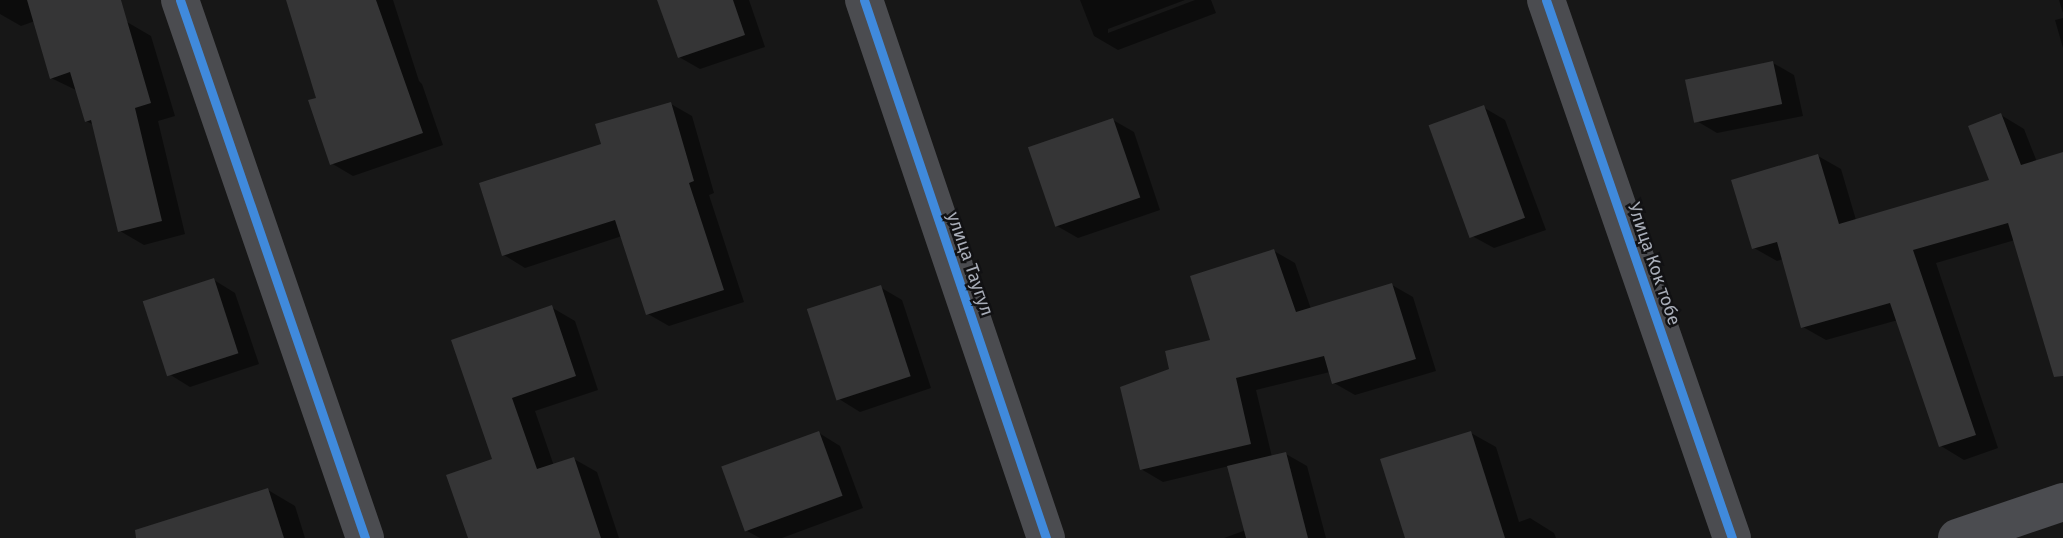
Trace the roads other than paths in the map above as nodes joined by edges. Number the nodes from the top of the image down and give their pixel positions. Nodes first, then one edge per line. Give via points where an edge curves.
1 (180, 0) edge
2 (864, 0) edge
3 (1546, 0) edge
4 (2063, 502) edge
5 (365, 538) edge
6 (1046, 538) edge
7 (1732, 538) edge
8 (1957, 538) edge

1 - 5 street
2 - 6 street, улица Таугул
3 - 7 street, Улица Кок тобе
4 - 8 street

